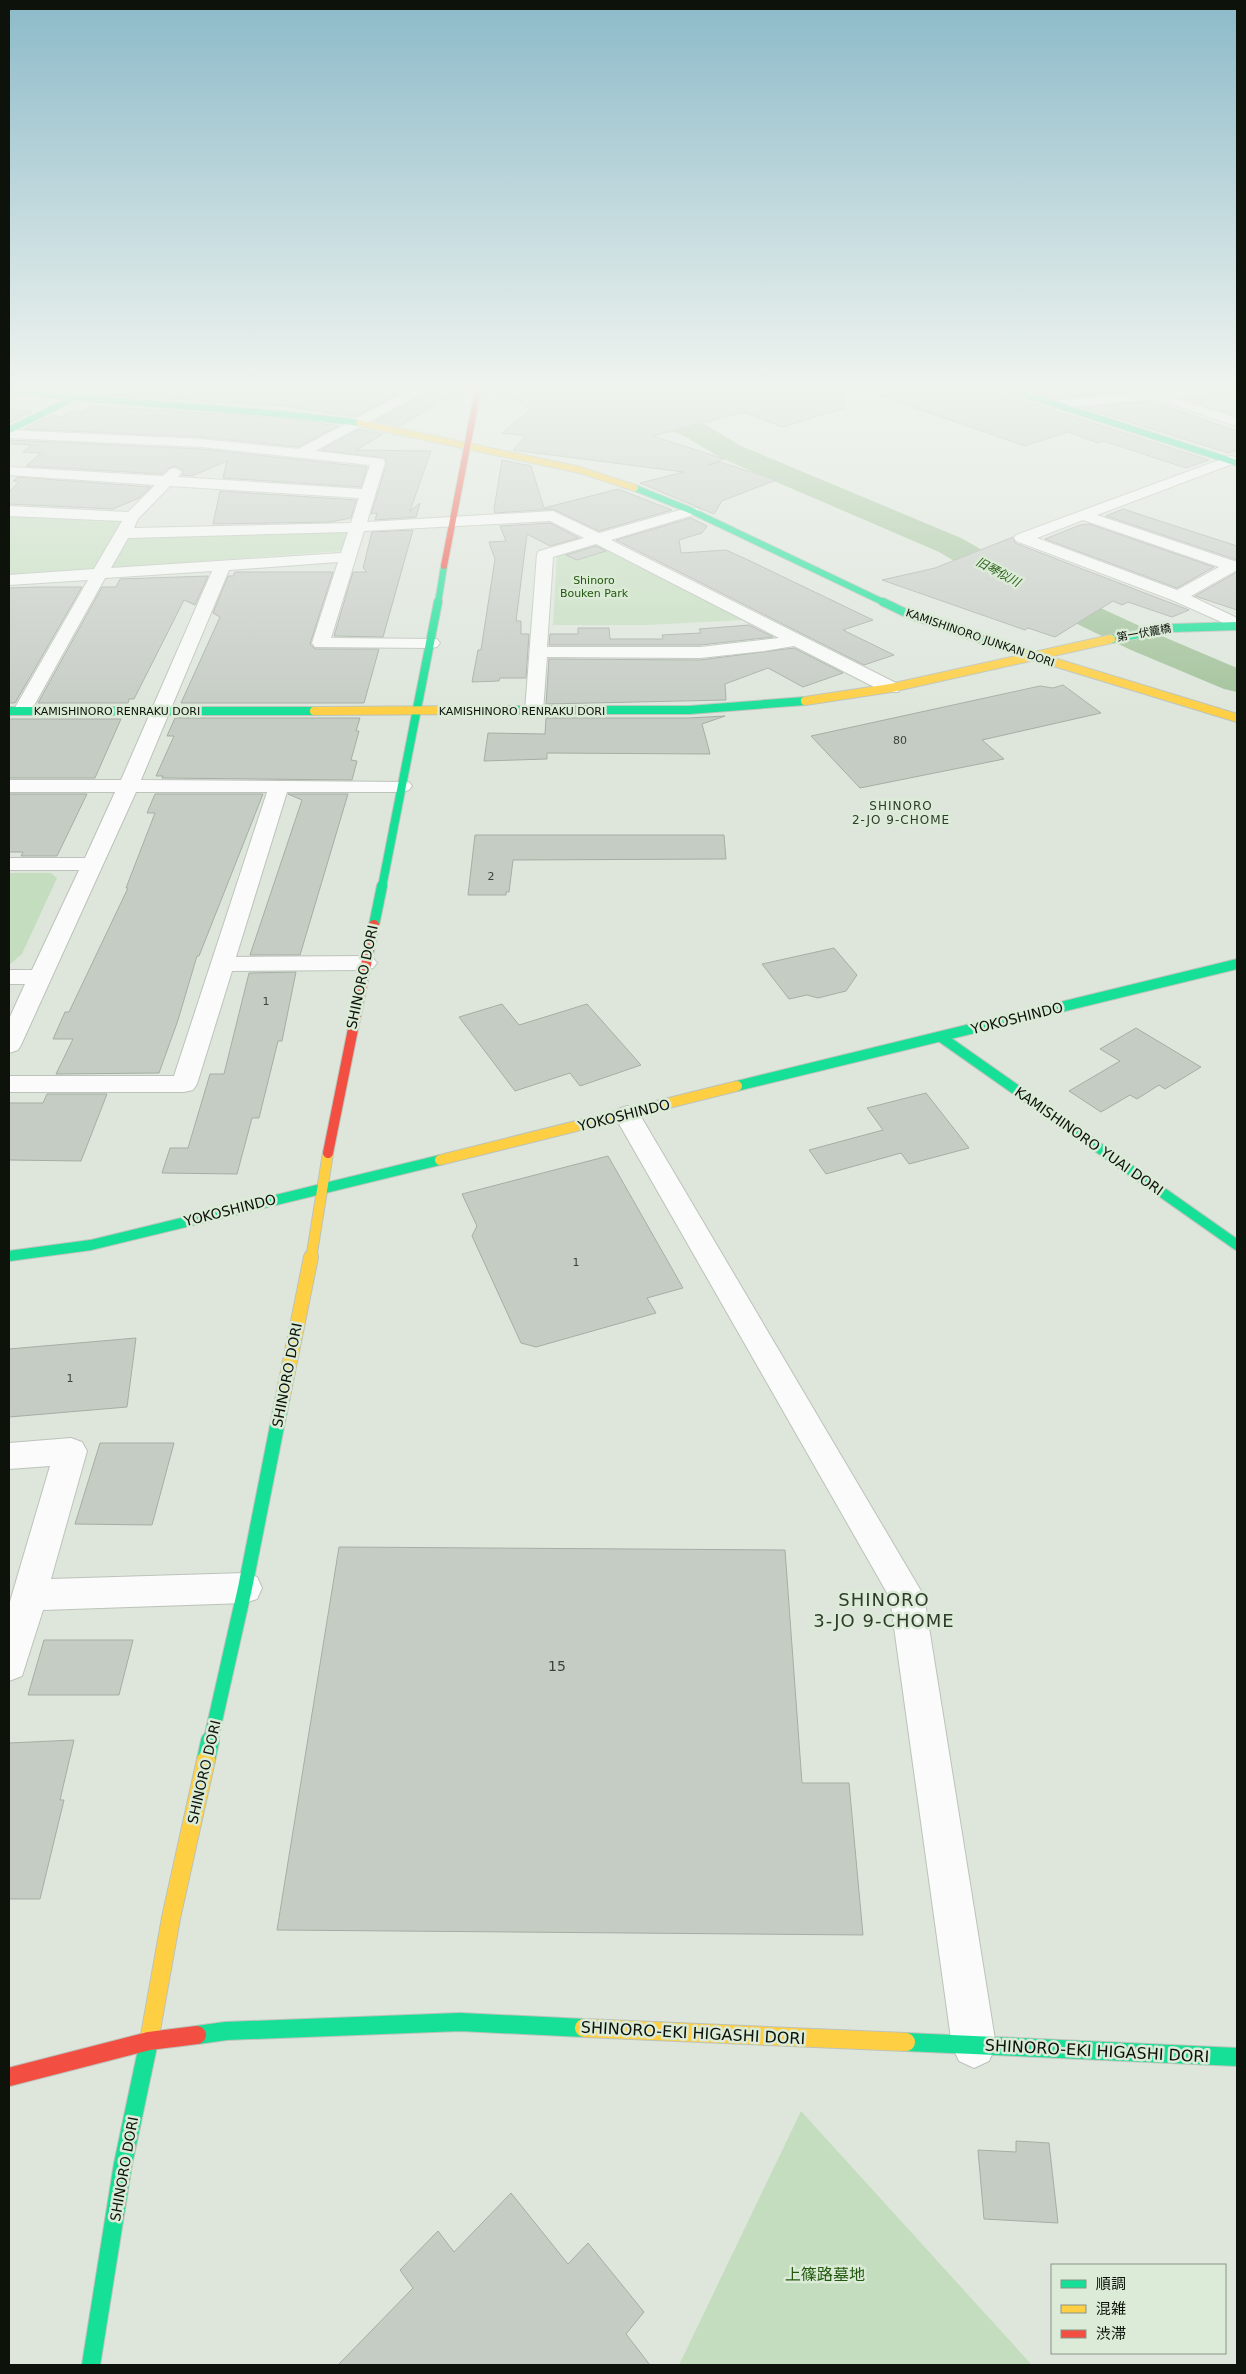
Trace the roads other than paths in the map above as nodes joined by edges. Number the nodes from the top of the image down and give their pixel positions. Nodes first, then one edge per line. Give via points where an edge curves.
1 (151, 496) edge
2 (367, 496) edge
3 (456, 496) edge
4 (654, 496) edge
5 (1136, 496) edge
6 (9, 511) edge
7 (692, 511) junction
8 (1082, 515) junction
9 (132, 517) junction
10 (451, 521) junction
11 (358, 527) junction
12 (123, 533) junction
13 (599, 539) junction
14 (348, 557) junction
15 (222, 565) junction
16 (101, 573) junction
17 (9, 580) edge
18 (1178, 596) junction
19 (1233, 625) edge
20 (796, 640) junction
21 (431, 643) junction
22 (538, 652) junction
23 (1031, 656) junction
24 (891, 688) junction
25 (16, 711) edge
26 (159, 711) junction
27 (417, 711) junction
28 (534, 711) junction
29 (1237, 718) edge
30 (9, 786) edge
31 (278, 786) junction
32 (402, 786) junction
33 (128, 787) junction
34 (9, 864) edge
35 (92, 864) junction
36 (365, 963) junction
37 (222, 964) junction
38 (1237, 964) edge
39 (9, 977) edge
40 (40, 977) junction
41 (942, 1037) junction
42 (9, 1045) edge
43 (9, 1084) edge
44 (627, 1115) junction
45 (322, 1188) junction
46 (1237, 1245) edge
47 (9, 1256) edge
48 (9, 1456) edge
49 (245, 1588) junction
50 (29, 1595) junction
51 (9, 1664) edge
52 (149, 2041) junction
53 (974, 2046) junction
54 (1237, 2058) edge
55 (9, 2077) edge
56 (91, 2365) edge

1 - 9 street
2 - 11 street
3 - 10 main road, SHINORO DORI
4 - 7 main road, KAMISHINORO JUNKAN DORI
5 - 8 street
6 - 9 street
7 - 13 street
7 - 23 main road, KAMISHINORO JUNKAN DORI via 908,614
8 - 18 street via 1232,566
8 - 18 street via 1022,538
9 - 12 street
10 - 11 street
10 - 13 street via 554,516
10 - 21 main road, SHINORO DORI
11 - 12 street
11 - 14 street
12 - 16 street
13 - 20 street
13 - 22 street via 544,554
14 - 15 street
14 - 21 street via 321,644
15 - 16 street
15 - 26 street
16 - 17 street
16 - 25 street
18 - 19 street
19 - 23 main road, 第一伏籠橋 via 1132,634
20 - 22 street via 765,647 668,653
20 - 24 street
21 - 27 main road, SHINORO DORI
22 - 28 street
23 - 24 main road, KAMISHINORO RENRAKU DORI
23 - 29 main road, KAMISHINORO JUNKAN DORI
24 - 28 main road, KAMISHINORO RENRAKU DORI via 794,703 689,710
25 - 26 main road, KAMISHINORO RENRAKU DORI
26 - 27 main road, KAMISHINORO RENRAKU DORI
26 - 33 street
27 - 28 main road, KAMISHINORO RENRAKU DORI
27 - 32 main road, SHINORO DORI
30 - 33 street
31 - 32 street
31 - 33 street
31 - 37 street
32 - 36 main road, SHINORO DORI
33 - 35 street
34 - 35 street
35 - 40 street
36 - 37 street
36 - 45 main road, SHINORO DORI
37 - 43 street via 184,1084
38 - 41 main road, YOKOSHINDO
39 - 40 street
40 - 42 street
41 - 44 main road, YOKOSHINDO
41 - 46 main road, KAMISHINORO YUAI DORI
44 - 45 main road, YOKOSHINDO
44 - 53 street via 907,1596
45 - 47 main road, YOKOSHINDO via 91,1245
45 - 49 main road, SHINORO DORI
48 - 50 street via 71,1451
49 - 50 street
49 - 52 main road, SHINORO DORI via 171,1918
50 - 51 street
52 - 53 main road, SHINORO-EKI HIGASHI DORI via 226,2031 460,2022
52 - 55 main road
52 - 56 main road, SHINORO DORI via 123,2164
53 - 54 main road, SHINORO-EKI HIGASHI DORI

